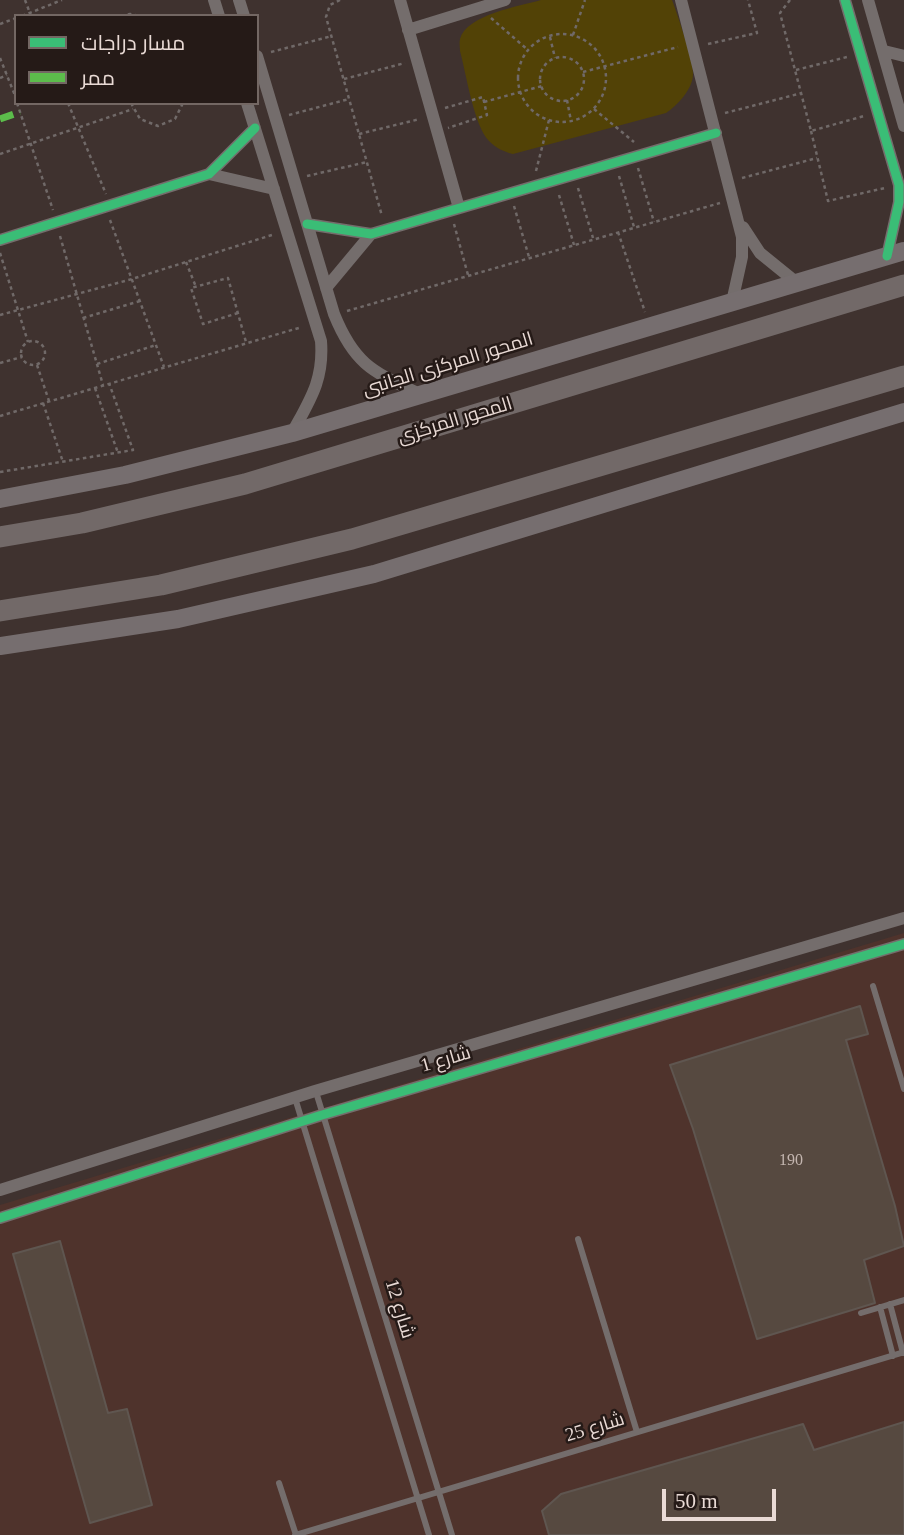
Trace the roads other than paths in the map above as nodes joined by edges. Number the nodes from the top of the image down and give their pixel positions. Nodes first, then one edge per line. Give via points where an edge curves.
1 (400, 0) edge
2 (505, 0) edge
3 (681, 0) edge
4 (845, 0) edge
5 (868, 0) edge
6 (408, 30) junction
7 (884, 51) junction
8 (263, 54) edge
9 (904, 57) edge
10 (248, 105) edge
11 (903, 116) edge
12 (254, 128) junction
13 (716, 133) junction
14 (209, 174) junction
15 (274, 189) junction
16 (454, 209) junction
17 (739, 217) junction
18 (307, 224) junction
19 (372, 234) junction
20 (0, 240) edge
21 (896, 254) edge
22 (797, 283) junction
23 (904, 285) edge
24 (326, 288) junction
25 (732, 302) junction
26 (904, 376) edge
27 (422, 395) junction
28 (904, 412) edge
29 (292, 433) junction
30 (0, 499) edge
31 (0, 537) edge
32 (0, 611) edge
33 (0, 646) edge
34 (904, 918) edge
35 (904, 944) edge
36 (873, 985) dead end
37 (904, 1089) edge
38 (315, 1091) junction
39 (295, 1098) junction
40 (323, 1115) junction
41 (303, 1122) junction
42 (0, 1190) edge
43 (0, 1218) edge
44 (578, 1239) dead end
45 (904, 1300) edge
46 (890, 1304) junction
47 (880, 1307) junction
48 (861, 1313) dead end
49 (904, 1352) edge
50 (893, 1356) junction
51 (637, 1432) junction
52 (279, 1483) dead end
53 (438, 1491) junction
54 (418, 1497) junction
55 (312, 1532) edge
56 (296, 1535) edge
57 (429, 1535) edge
58 (452, 1535) edge

1 - 6 street
2 - 6 street
3 - 13 street
4 - 21 street via 899,185
5 - 7 street
6 - 16 street
7 - 9 street
7 - 11 street
8 - 18 street via 276,119
10 - 12 street
12 - 14 street
12 - 15 street
13 - 16 street
13 - 17 street
14 - 15 street
14 - 20 street
15 - 29 street via 321,341 323,361 319,381
16 - 19 street
17 - 22 street via 760,253
17 - 25 street via 742,257
18 - 19 street
18 - 24 street
19 - 24 street
21 - 22 main road, المحور المركزى الجانبى
22 - 25 main road, المحور المركزى الجانبى
23 - 31 highway, المحور المركزى via 245,484 82,523
24 - 27 street via 342,336 359,359
25 - 27 main road, المحور المركزى الجانبى
26 - 32 highway via 352,539 161,585
27 - 29 main road, المحور المركزى الجانبى
28 - 33 main road via 374,574 178,619
29 - 30 main road, المحور المركزى الجانبى via 125,475
34 - 38 street, شارع 1
35 - 40 street, شارع 1
36 - 37 lane
38 - 39 street, شارع 1
38 - 40 lane, شارع 12
39 - 41 lane, شارع 12
39 - 42 street, شارع 1
40 - 41 street, شارع 1
40 - 53 lane, شارع 12
41 - 43 street, شارع 1
41 - 54 lane, شارع 12
44 - 51 lane
45 - 46 lane
46 - 47 lane
46 - 49 lane
47 - 48 lane
47 - 50 lane
49 - 50 lane, شارع 25
50 - 51 lane, شارع 25
51 - 53 lane, شارع 25
52 - 56 lane
53 - 54 lane, شارع 25
53 - 58 lane, شارع 12
54 - 55 lane, شارع 25
54 - 57 lane, شارع 12
55 - 56 lane, شارع 25

